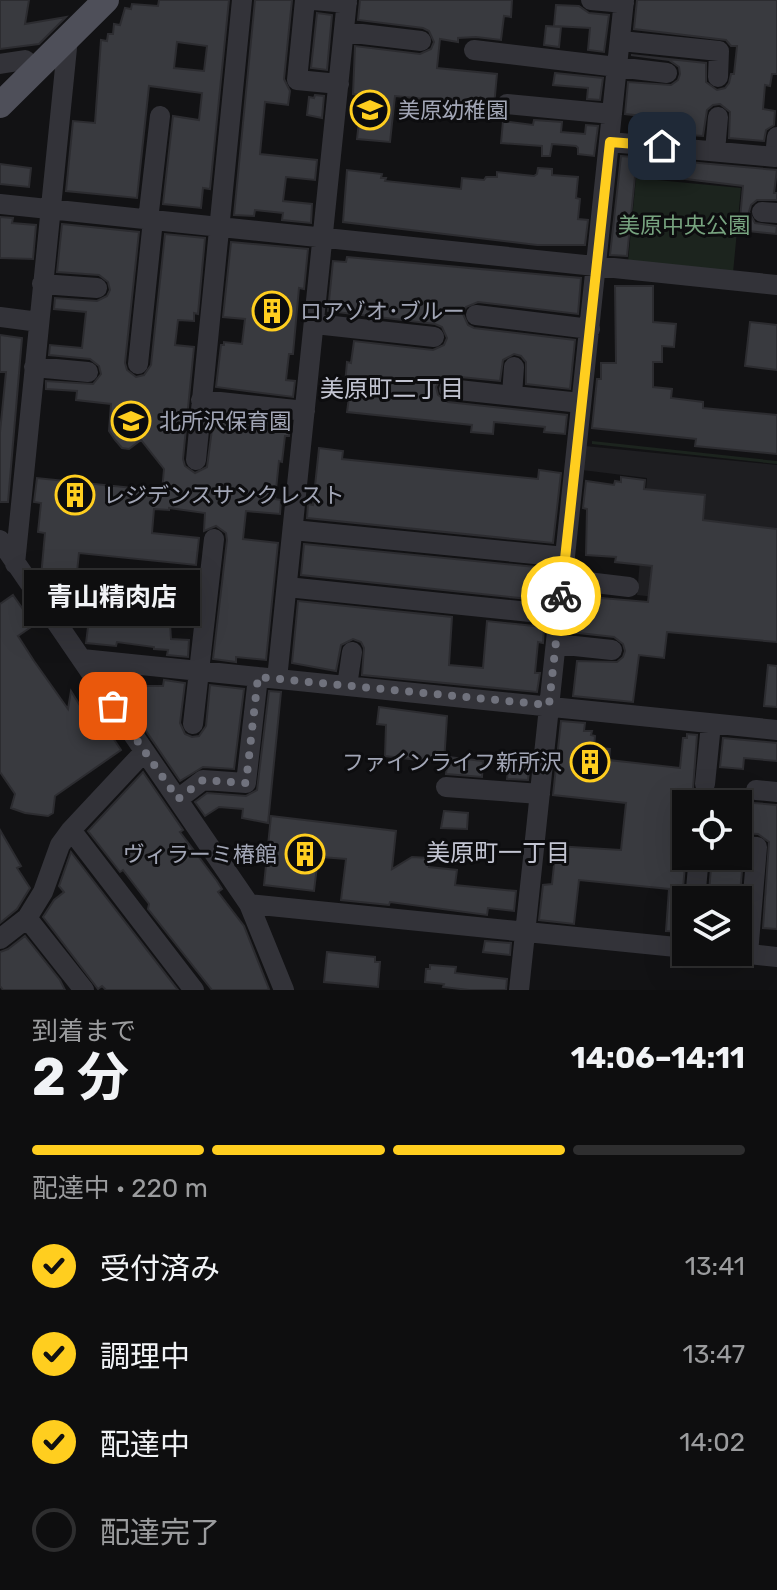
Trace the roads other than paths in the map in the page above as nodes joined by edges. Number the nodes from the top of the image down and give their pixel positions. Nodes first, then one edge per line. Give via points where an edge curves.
1 (106, 0) edge
2 (242, 0) edge
3 (305, 0) edge
4 (314, 0) edge
5 (591, 0) edge
6 (347, 2) edge
7 (624, 2) edge
8 (345, 32) junction
9 (68, 38) junction
10 (421, 41) dead end
11 (621, 41) junction
12 (474, 50) dead end
13 (0, 64) edge
14 (618, 66) junction
15 (36, 70) junction
16 (667, 73) dead end
17 (718, 77) dead end
18 (339, 84) junction
19 (507, 104) dead end
20 (0, 105) edge
21 (612, 114) junction
22 (160, 116) dead end
23 (718, 117) dead end
24 (777, 137) edge
25 (610, 142) junction
26 (777, 144) edge
27 (715, 151) junction
28 (0, 204) edge
29 (52, 209) junction
30 (150, 220) junction
31 (218, 228) junction
32 (324, 238) junction
33 (597, 266) junction
34 (42, 284) junction
35 (777, 285) edge
36 (97, 288) dead end
37 (476, 315) dead end
38 (0, 317) edge
39 (39, 322) junction
40 (315, 324) junction
41 (590, 329) junction
42 (434, 337) dead end
43 (138, 364) dead end
44 (34, 367) junction
45 (514, 367) dead end
46 (88, 372) dead end
47 (449, 389) dead end
48 (512, 395) junction
49 (201, 400) junction
50 (581, 403) junction
51 (305, 411) junction
52 (196, 460) dead end
53 (293, 530) junction
54 (214, 539) dead end
55 (0, 540) edge
56 (565, 557) junction
57 (15, 564) junction
58 (562, 579) junction
59 (287, 587) junction
60 (629, 587) dead end
61 (559, 615) junction
62 (556, 644) junction
63 (612, 650) dead end
64 (352, 652) dead end
65 (82, 659) junction
66 (199, 671) junction
67 (267, 678) junction
68 (347, 686) junction
69 (549, 705) junction
70 (193, 724) dead end
71 (711, 724) junction
72 (777, 730) edge
73 (144, 752) junction
74 (705, 784) dead end
75 (446, 787) dead end
76 (756, 790) dead end
77 (777, 792) edge
78 (540, 794) junction
79 (178, 799) junction
80 (71, 830) junction
81 (752, 847) edge
82 (750, 886) edge
83 (249, 904) junction
84 (27, 918) junction
85 (525, 932) junction
86 (0, 939) edge
87 (672, 947) edge
88 (752, 954) edge
89 (777, 957) edge
90 (84, 990) edge
91 (194, 990) edge
92 (284, 990) edge
93 (519, 990) edge

1 - 9 main road
2 - 31 street
3 - 18 street via 297,80
4 - 6 street
5 - 7 street
6 - 8 street
7 - 11 street
8 - 10 street
8 - 18 street
9 - 15 main road
9 - 29 street
11 - 14 street
11 - 17 street via 719,51
12 - 14 street
13 - 15 street via 25,60
14 - 16 street
14 - 21 street
15 - 20 main road
18 - 32 street
19 - 21 street
21 - 25 street
22 - 30 street
23 - 27 street
24 - 26 street
25 - 27 street
25 - 33 street
26 - 27 street via 775,157
28 - 29 street
29 - 30 street
29 - 34 street
30 - 31 street
30 - 43 street
31 - 32 street
31 - 49 street
32 - 33 street
32 - 40 street
33 - 35 street
33 - 41 street
34 - 36 street
34 - 39 street
37 - 41 street
38 - 39 street
39 - 44 street
40 - 42 street
40 - 51 street
41 - 50 street
44 - 46 street
44 - 57 street
45 - 48 street
47 - 48 street
48 - 50 street
49 - 51 street
49 - 52 street
50 - 56 street
51 - 53 street
53 - 56 street
53 - 59 street
54 - 66 street
55 - 57 street
56 - 58 street
57 - 65 street
58 - 60 street
58 - 61 street
59 - 61 street
59 - 67 street
61 - 62 street
62 - 63 street
62 - 69 street
64 - 68 street
65 - 66 street
65 - 73 street
66 - 67 street
66 - 70 street
67 - 68 street
67 - 79 street via 246,783 203,780
68 - 69 street
69 - 71 street
69 - 78 street
71 - 72 street
71 - 74 street
73 - 79 street
73 - 80 street
75 - 78 street
76 - 77 street
78 - 85 street
79 - 83 street
80 - 84 street
80 - 91 street
81 - 82 street via 757,847
83 - 85 street
83 - 92 street
84 - 86 street
84 - 90 street
85 - 87 street
85 - 93 street
88 - 89 street

